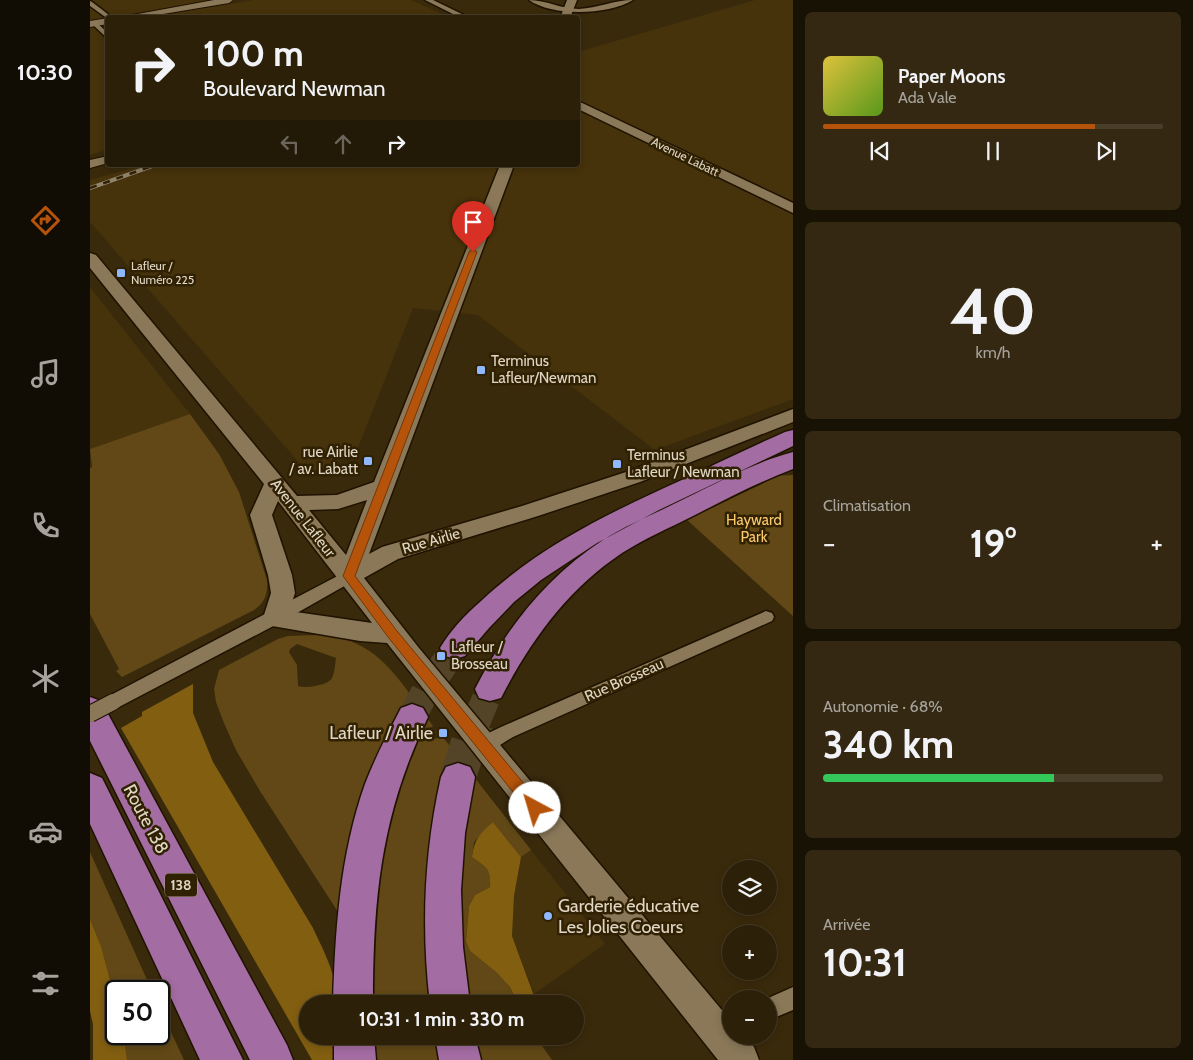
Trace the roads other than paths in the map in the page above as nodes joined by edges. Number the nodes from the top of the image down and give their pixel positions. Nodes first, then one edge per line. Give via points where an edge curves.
1 (229, 0) edge
2 (428, 0) edge
3 (532, 0) edge
4 (572, 0) edge
5 (630, 0) edge
6 (90, 3) edge
7 (164, 11) junction
8 (567, 14) edge
9 (106, 15) edge
10 (139, 15) edge
11 (148, 15) edge
12 (460, 15) edge
13 (105, 21) edge
14 (92, 23) edge
15 (105, 34) edge
16 (580, 106) edge
17 (105, 160) edge
18 (90, 164) edge
19 (506, 167) edge
20 (793, 209) edge
21 (90, 258) edge
22 (793, 415) edge
23 (793, 437) edge
24 (793, 460) edge
25 (275, 483) junction
26 (383, 486) junction
27 (292, 503) junction
28 (349, 576) junction
29 (766, 617) dead end
30 (275, 618) junction
31 (393, 634) junction
32 (455, 648) tunnel mouth
33 (490, 689) tunnel mouth
34 (101, 706) edge
35 (90, 714) edge
36 (412, 717) tunnel mouth
37 (483, 745) junction
38 (458, 777) tunnel mouth
39 (90, 788) edge
40 (352, 995) edge
41 (449, 995) edge
42 (793, 998) edge
43 (777, 1005) edge
44 (722, 1027) edge
45 (354, 1045) edge
46 (457, 1045) edge
47 (733, 1045) edge
48 (222, 1060) edge
49 (272, 1060) edge
50 (355, 1060) edge
51 (460, 1060) edge
52 (741, 1060) edge

1 - 7 street
2 - 12 street
3 - 8 street
4 - 8 main road
5 - 8 street
6 - 9 street
7 - 10 street
7 - 11 street
13 - 14 street
14 - 15 street
16 - 20 main road, Avenue Labatt
17 - 18 street
19 - 26 main road
21 - 25 main road, Avenue Lafleur
22 - 28 main road, Rue Airlie via 634,477 390,553
23 - 32 highway via 646,506 568,547 513,587 476,622
24 - 33 highway via 630,537 598,557 536,615 510,652
25 - 27 main road, Avenue Lafleur
25 - 30 main road via 261,515 283,593
26 - 27 main road via 338,502
26 - 28 main road
27 - 28 main road, Avenue Lafleur
28 - 30 street, Rue Airlie
28 - 31 main road, Avenue Lafleur
29 - 37 street, Rue Brosseau
30 - 31 main road
30 - 34 street, Rue Airlie
31 - 37 main road, Avenue Lafleur
34 - 35 street, Rue Airlie, bridge
34 - 49 highway, Route 138 / 138
36 - 40 highway via 390,762 366,844 356,924
37 - 44 main road, Avenue Lafleur
38 - 41 highway via 450,810 442,876
39 - 48 highway, 138
42 - 43 street
45 - 50 highway
46 - 51 highway
47 - 52 main road, Avenue Lafleur

